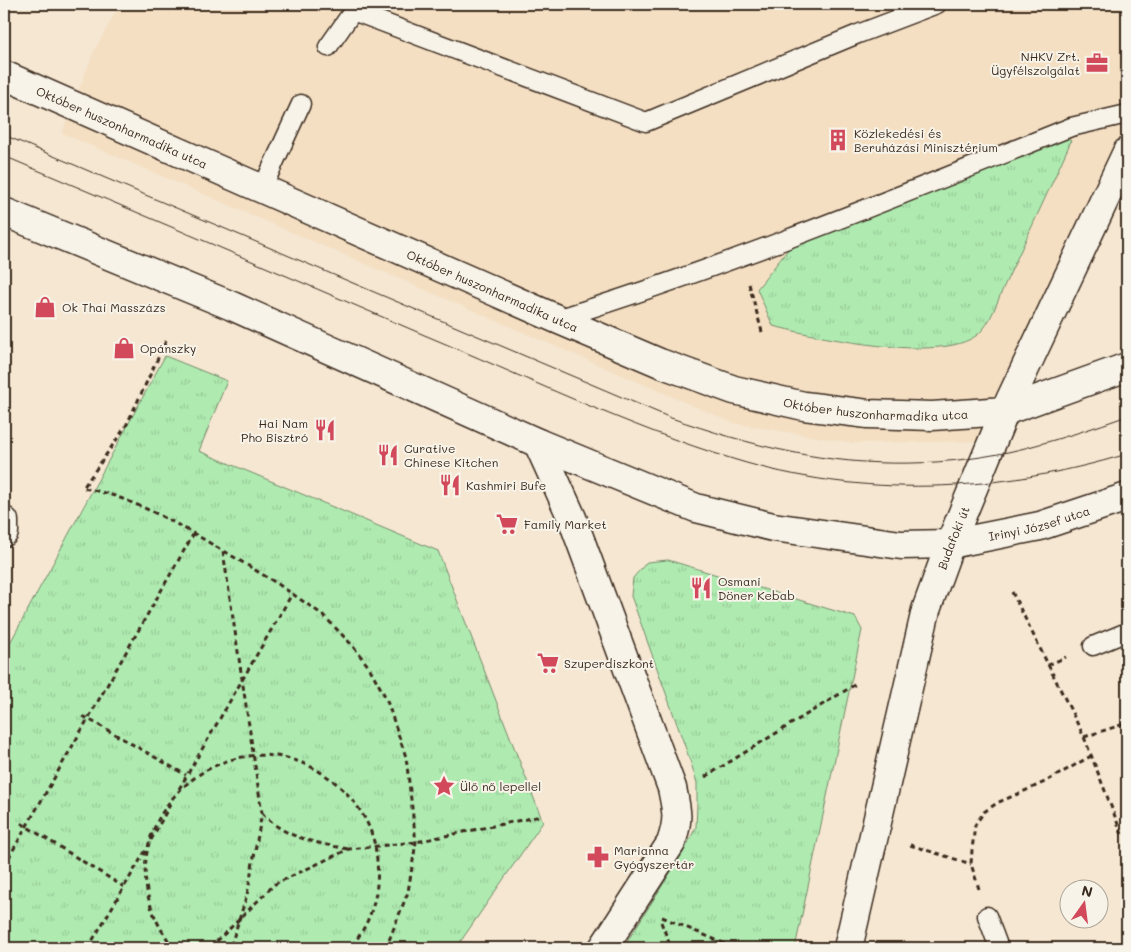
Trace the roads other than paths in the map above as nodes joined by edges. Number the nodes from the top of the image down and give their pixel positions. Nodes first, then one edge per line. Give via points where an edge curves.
1 (937, 4) edge
2 (356, 7) edge
3 (328, 47) dead end
4 (4, 75) edge
5 (301, 104) dead end
6 (1127, 114) edge
7 (1127, 152) edge
8 (262, 188) junction
9 (4, 212) edge
10 (557, 319) junction
11 (1127, 367) edge
12 (1004, 412) junction
13 (538, 443) junction
14 (1127, 497) edge
15 (4, 521) edge
16 (4, 532) edge
17 (950, 544) junction
18 (1127, 632) edge
19 (1094, 646) dead end
20 (987, 916) road end
21 (603, 948) edge
22 (848, 948) edge
23 (999, 948) edge

1 - 2 lane via 646,122
2 - 3 lane
4 - 8 main road, Október huszonharmadika utca
5 - 8 lane
6 - 10 lane via 1071,127 742,257
7 - 12 main road, Budafoki út
8 - 10 main road, Október huszonharmadika utca
9 - 13 main road via 241,310
10 - 12 main road, Október huszonharmadika utca via 734,390 804,406 868,414 932,416
11 - 12 main road
12 - 17 main road, Budafoki út
13 - 17 main road via 696,508 773,527 901,545
13 - 21 main road via 572,518 674,797 678,824 670,843
14 - 17 main road, Irinyi József utca via 1040,526
15 - 16 main road
17 - 22 main road, Budafoki út via 926,610
18 - 19 lane
20 - 23 lane

